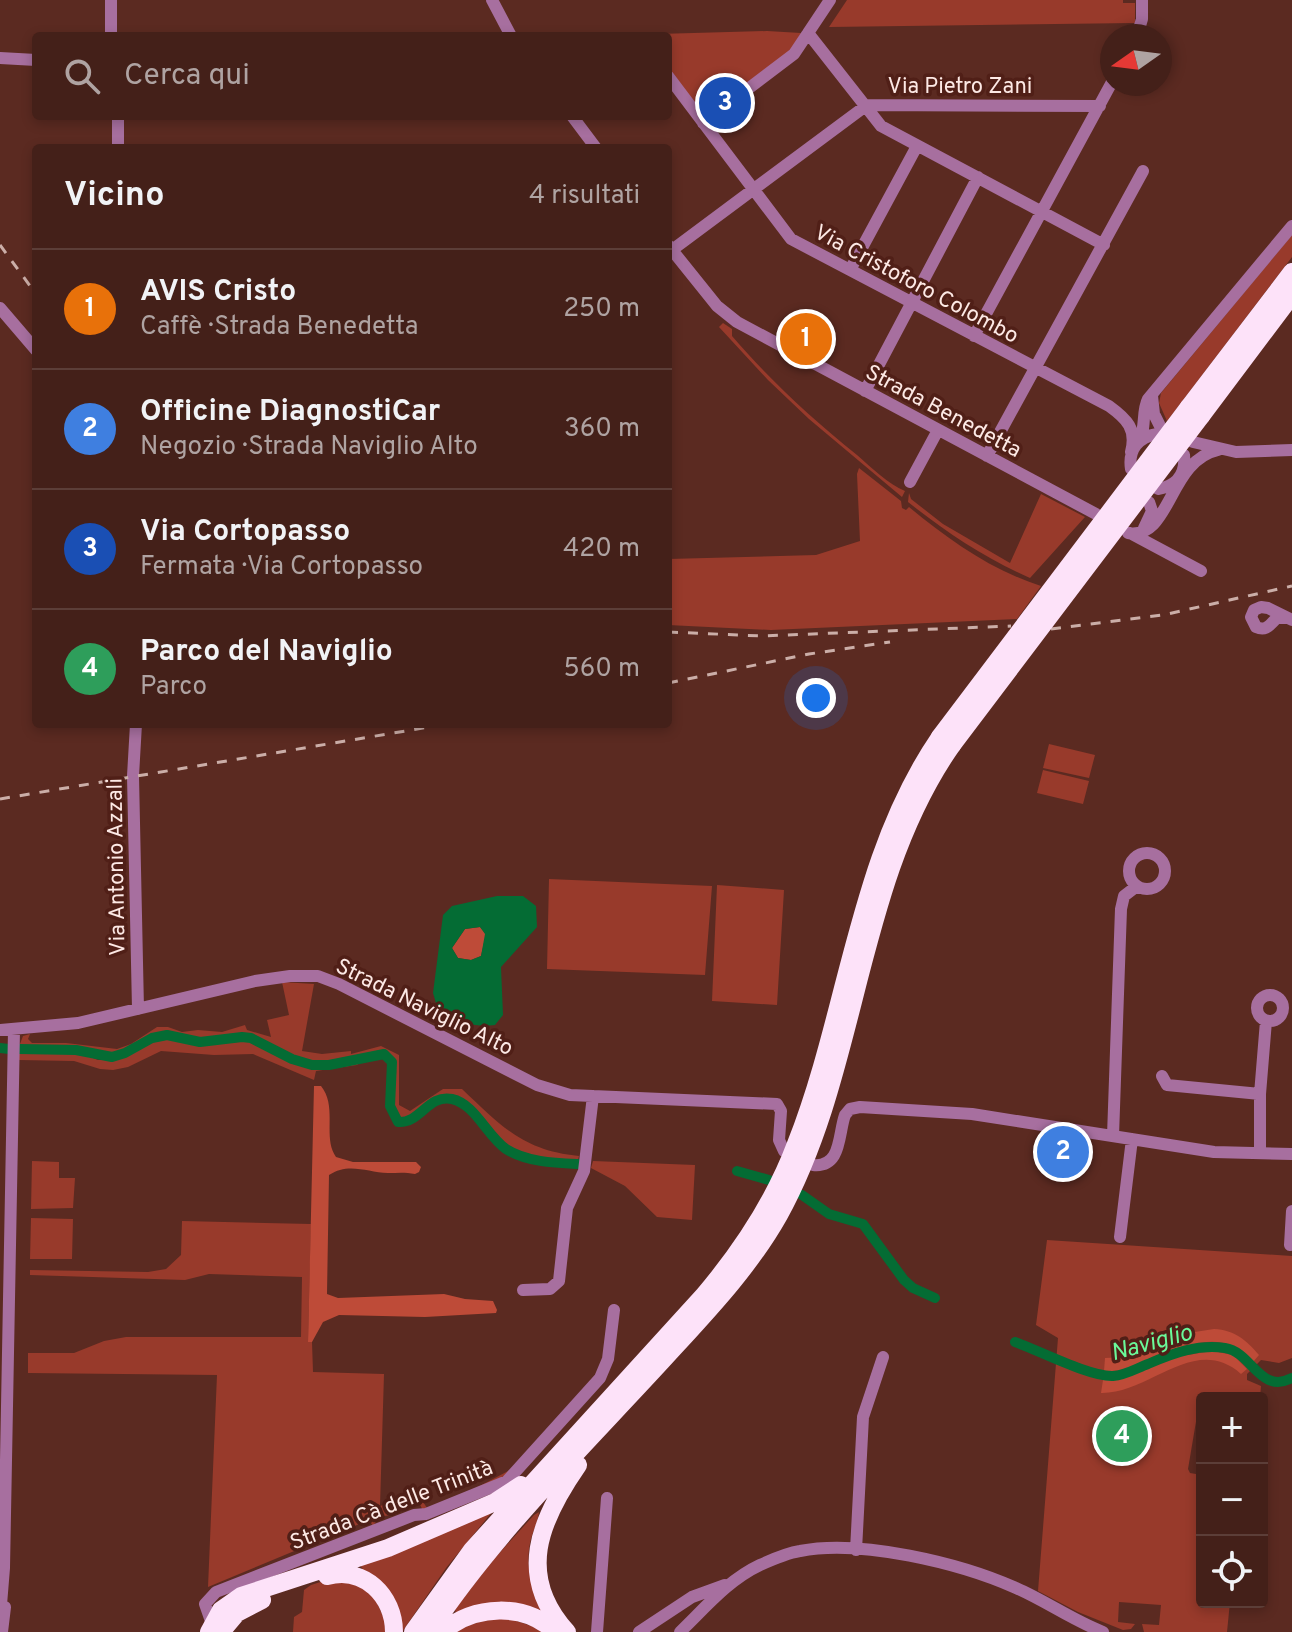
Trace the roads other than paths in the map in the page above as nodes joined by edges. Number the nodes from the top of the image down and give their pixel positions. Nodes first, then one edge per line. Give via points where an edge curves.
1 (111, 0) edge
2 (492, 0) edge
3 (830, 0) edge
4 (1142, 0) edge
5 (1141, 24) edge
6 (111, 32) edge
7 (509, 32) edge
8 (808, 33) junction
9 (0, 58) edge
10 (32, 60) edge
11 (672, 81) edge
12 (1105, 96) edge
13 (867, 105) junction
14 (1100, 106) junction
15 (118, 120) edge
16 (575, 120) edge
17 (703, 123) junction
18 (118, 144) edge
19 (593, 144) edge
20 (917, 146) junction
21 (1143, 171) dead end
22 (978, 177) junction
23 (753, 190) junction
24 (1041, 211) junction
25 (1292, 226) edge
26 (1104, 245) junction
27 (672, 247) edge
28 (672, 250) edge
29 (850, 270) junction
30 (1292, 272) edge
31 (1292, 295) edge
32 (912, 303) junction
33 (0, 308) edge
34 (974, 336) junction
35 (32, 345) edge
36 (1036, 368) junction
37 (865, 391) junction
38 (1152, 396) junction
39 (1195, 412) junction
40 (938, 430) junction
41 (1193, 442) dead end
42 (1134, 447) junction
43 (1218, 450) junction
44 (1292, 450) edge
45 (1184, 455) dead end
46 (987, 456) junction
47 (1131, 469) dead end
48 (1180, 477) junction
49 (910, 482) dead end
50 (1152, 497) junction
51 (1096, 514) dead end
52 (1158, 519) junction
53 (1129, 529) junction
54 (1144, 532) junction
55 (1158, 549) junction
56 (1201, 571) dead end
57 (136, 728) edge
58 (946, 741) junction
59 (1137, 886) dead end
60 (138, 1009) junction
61 (1288, 1015) edge
62 (1266, 1021) junction
63 (0, 1030) edge
64 (14, 1042) junction
65 (1162, 1076) dead end
66 (1260, 1094) junction
67 (593, 1096) junction
68 (1113, 1136) junction
69 (1132, 1139) junction
70 (784, 1151) dead end
71 (1260, 1153) junction
72 (1292, 1154) edge
73 (813, 1165) dead end
74 (1292, 1211) edge
75 (1120, 1237) dead end
76 (1290, 1245) edge
77 (6, 1280) edge
78 (523, 1290) dead end
79 (614, 1310) dead end
80 (883, 1357) dead end
81 (645, 1380) junction
82 (592, 1417) junction
83 (4, 1421) edge
84 (607, 1498) dead end
85 (856, 1550) junction
86 (728, 1585) junction
87 (228, 1597) junction
88 (4, 1626) edge
89 (216, 1630) edge
90 (394, 1632) edge
91 (413, 1632) edge
92 (429, 1632) edge
93 (442, 1632) edge
94 (555, 1632) edge
95 (567, 1632) edge
96 (597, 1632) edge
97 (639, 1632) edge
98 (680, 1632) edge
99 (1103, 1632) edge

1 - 6 street
2 - 7 street
3 - 8 street
4 - 5 street
8 - 13 street
8 - 17 street via 794,54
9 - 10 street
11 - 17 street, Via Cristoforo Colombo
12 - 14 street
13 - 14 street, Via Pietro Zani
13 - 20 street via 881,126
13 - 23 street, Via Pietro Zani
14 - 24 street
15 - 18 street
16 - 19 street
17 - 23 street, Via Cristoforo Colombo
20 - 22 street
20 - 29 street
21 - 26 street
22 - 24 street
22 - 32 street
23 - 27 street, Via Pietro Zani
23 - 29 street, Via Cristoforo Colombo via 791,239
24 - 26 street
24 - 34 street
25 - 38 street
26 - 36 street
28 - 37 street, Strada Benedetta via 732,318
29 - 32 street, Via Cristoforo Colombo
30 - 39 highway
31 - 39 highway
32 - 34 street, Via Cristoforo Colombo
32 - 37 street
33 - 35 street
34 - 36 street, Via Cristoforo Colombo
36 - 42 street, Via Cristoforo Colombo via 1126,419
36 - 46 street
37 - 40 street, Strada Benedetta
38 - 42 street via 1145,404 1144,431
38 - 42 street via 1159,431
39 - 58 highway, bridge
40 - 46 street, Strada Benedetta
40 - 49 street
41 - 43 street
42 - 47 street
43 - 44 street
43 - 48 street via 1196,458
45 - 48 street
46 - 51 street, Strada Benedetta
48 - 50 street
48 - 52 street
50 - 53 street via 1144,516
50 - 54 street
52 - 54 street
52 - 55 street
53 - 54 street
53 - 55 street
54 - 55 street
55 - 56 street
57 - 60 street, Via Antonio Azzali
58 - 81 highway via 897,849 821,1116 790,1193 735,1280
58 - 82 highway via 910,787 885,844 807,1114 770,1200 718,1278
59 - 68 street via 1124,896 1121,909
60 - 64 street, Strada Naviglio Alto
60 - 67 street, Strada Naviglio Alto via 255,981 318,976 537,1085
61 - 62 street
61 - 62 street via 1278,997 1266,995 1257,1008
62 - 66 street
63 - 64 street, Strada Naviglio Alto
64 - 77 street
65 - 66 street via 1167,1085
66 - 71 street
67 - 70 street, Strada Naviglio Alto via 774,1104 781,1111
67 - 78 street via 585,1167 567,1208 559,1281 550,1289
68 - 69 street
68 - 73 street via 972,1114 857,1107 845,1115 833,1159
69 - 71 street via 1214,1152
69 - 75 street
71 - 72 street
74 - 76 street
77 - 83 street
79 - 87 street, Strada Cà delle Trinità via 608,1359 600,1378 507,1481
80 - 85 street via 863,1417
81 - 92 highway via 493,1547
81 - 95 highway via 575,1469 538,1543 542,1597
82 - 87 highway via 525,1482 495,1502 377,1552
82 - 91 highway via 472,1550
83 - 88 street
84 - 96 street
85 - 86 street via 799,1551 759,1565
85 - 99 street via 955,1565 1017,1588
86 - 97 street via 692,1597
86 - 98 street
87 - 89 highway
89 - 90 highway via 252,1604 343,1573 364,1579 383,1596
93 - 94 highway via 465,1618 497,1610 534,1617

